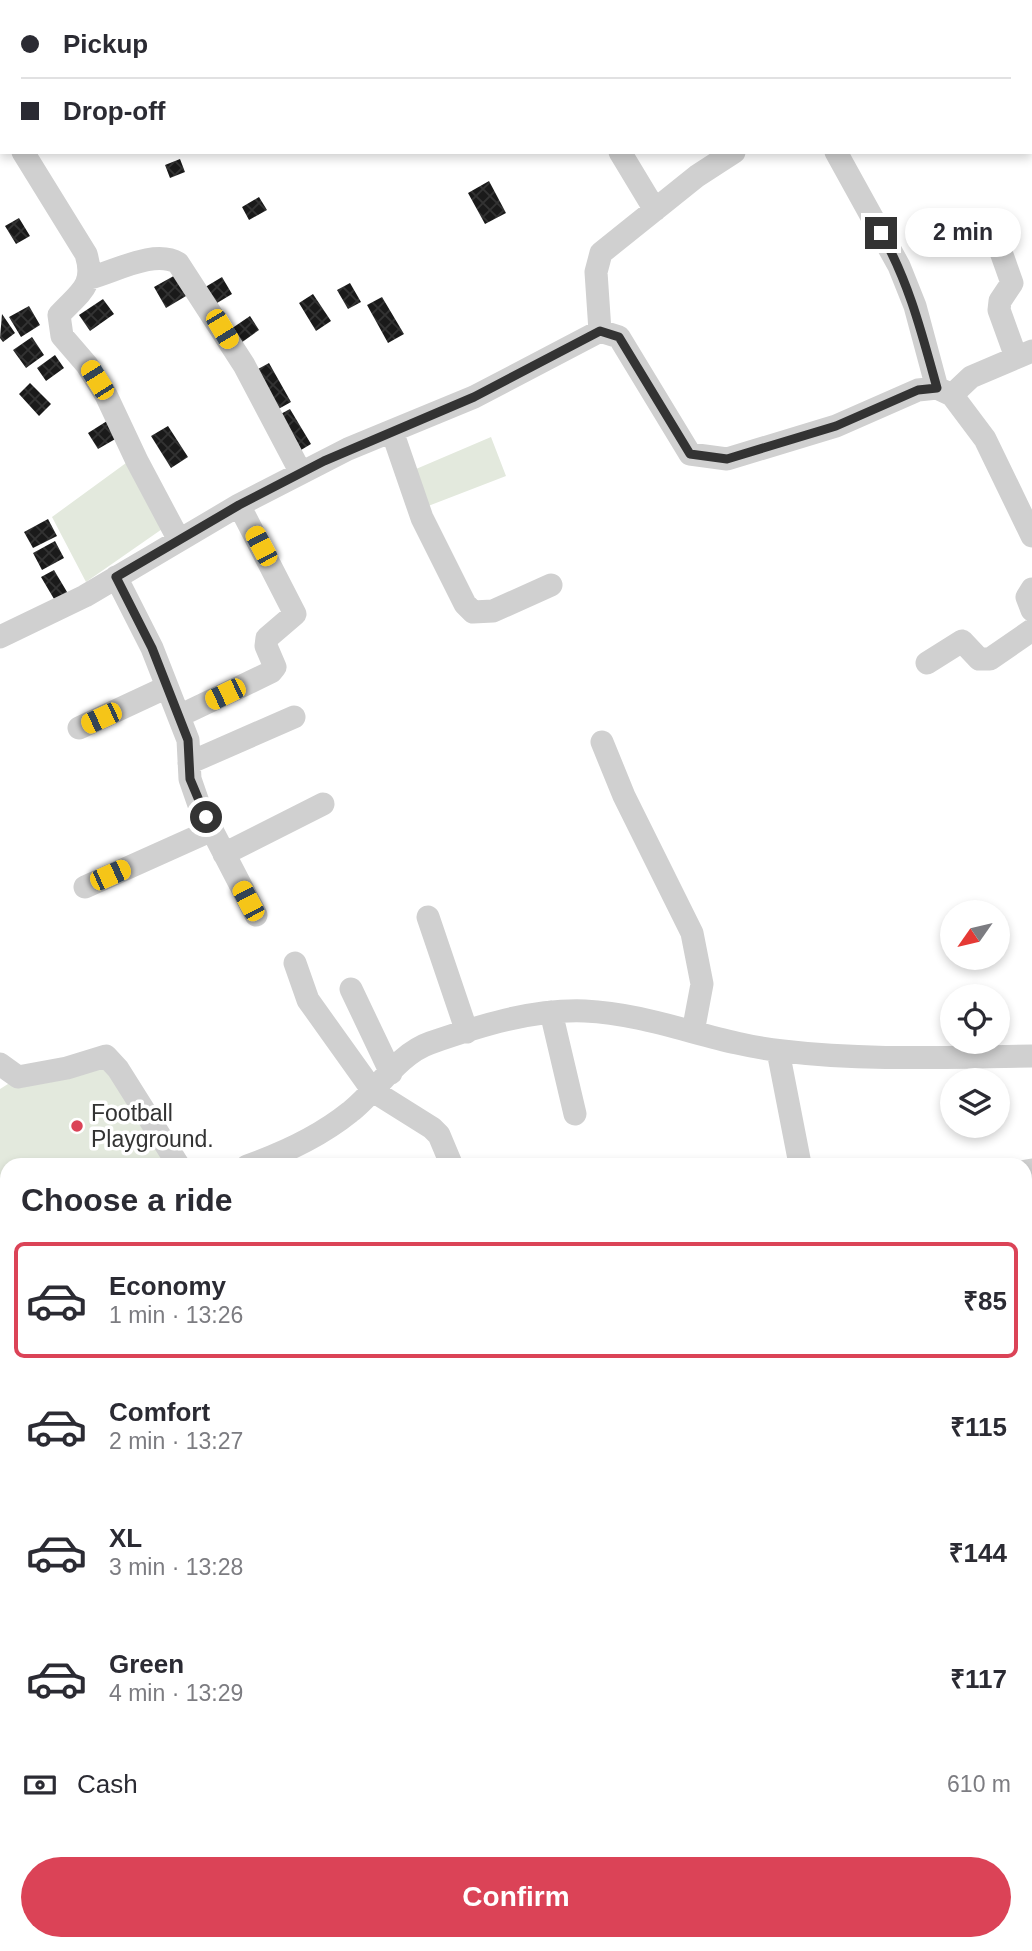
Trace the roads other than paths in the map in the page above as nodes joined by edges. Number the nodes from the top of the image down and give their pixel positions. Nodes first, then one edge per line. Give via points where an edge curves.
1 (24, 154) edge
2 (621, 154) edge
3 (731, 154) edge
4 (837, 154) edge
5 (655, 209) junction
6 (989, 221) dead end
7 (90, 278) junction
8 (600, 331) junction
9 (1024, 354) edge
10 (945, 392) junction
11 (392, 431) junction
12 (300, 473) junction
13 (239, 505) junction
14 (1032, 536) edge
15 (179, 540) junction
16 (116, 577) junction
17 (551, 585) dead end
18 (1032, 589) edge
19 (1032, 610) edge
20 (1032, 630) edge
21 (0, 636) edge
22 (927, 663) dead end
23 (167, 687) junction
24 (178, 716) junction
25 (295, 717) dead end
26 (79, 728) dead end
27 (602, 742) dead end
28 (189, 763) junction
29 (323, 804) dead end
30 (212, 830) junction
31 (224, 854) junction
32 (85, 887) dead end
33 (256, 915) dead end
34 (428, 917) dead end
35 (295, 963) dead end
36 (351, 989) dead end
37 (551, 1012) junction
38 (467, 1031) junction
39 (693, 1032) junction
40 (778, 1051) junction
41 (1032, 1056) edge
42 (0, 1064) edge
43 (391, 1073) junction
44 (373, 1091) junction
45 (575, 1114) dead end
46 (174, 1158) edge
47 (286, 1158) edge
48 (449, 1158) edge
49 (799, 1158) edge

1 - 7 street via 86,254
2 - 5 street
3 - 5 street
4 - 10 street via 900,266
5 - 8 street via 601,253 596,272
6 - 9 street via 1012,283 999,310
7 - 12 street via 153,257 167,256 178,263 244,365
7 - 15 street via 59,315 59,328 106,395
8 - 10 street via 619,337 690,454 727,459 836,426 918,390
8 - 11 street via 474,397
9 - 10 street
10 - 14 street via 985,439
11 - 12 street
11 - 17 street via 432,541 473,612 493,611
12 - 13 street
13 - 15 street
13 - 24 street via 295,614 267,638 275,667 271,672
15 - 16 street
16 - 21 street
16 - 23 street
18 - 19 street via 1027,597
20 - 22 street via 990,659 979,659 962,641
23 - 24 street
23 - 26 street
24 - 28 street via 188,740
25 - 28 street
27 - 39 street via 692,933 702,984
28 - 30 street via 190,779
29 - 31 street
30 - 31 street
30 - 32 street
31 - 33 street
34 - 38 street
35 - 44 street via 308,1000
36 - 43 street
37 - 38 street
37 - 39 street via 611,1014
37 - 45 street
38 - 43 street via 425,1044
39 - 40 street
40 - 41 street
40 - 49 street
42 - 46 street via 18,1077 106,1056
43 - 44 street
44 - 47 street
44 - 48 street via 432,1128

